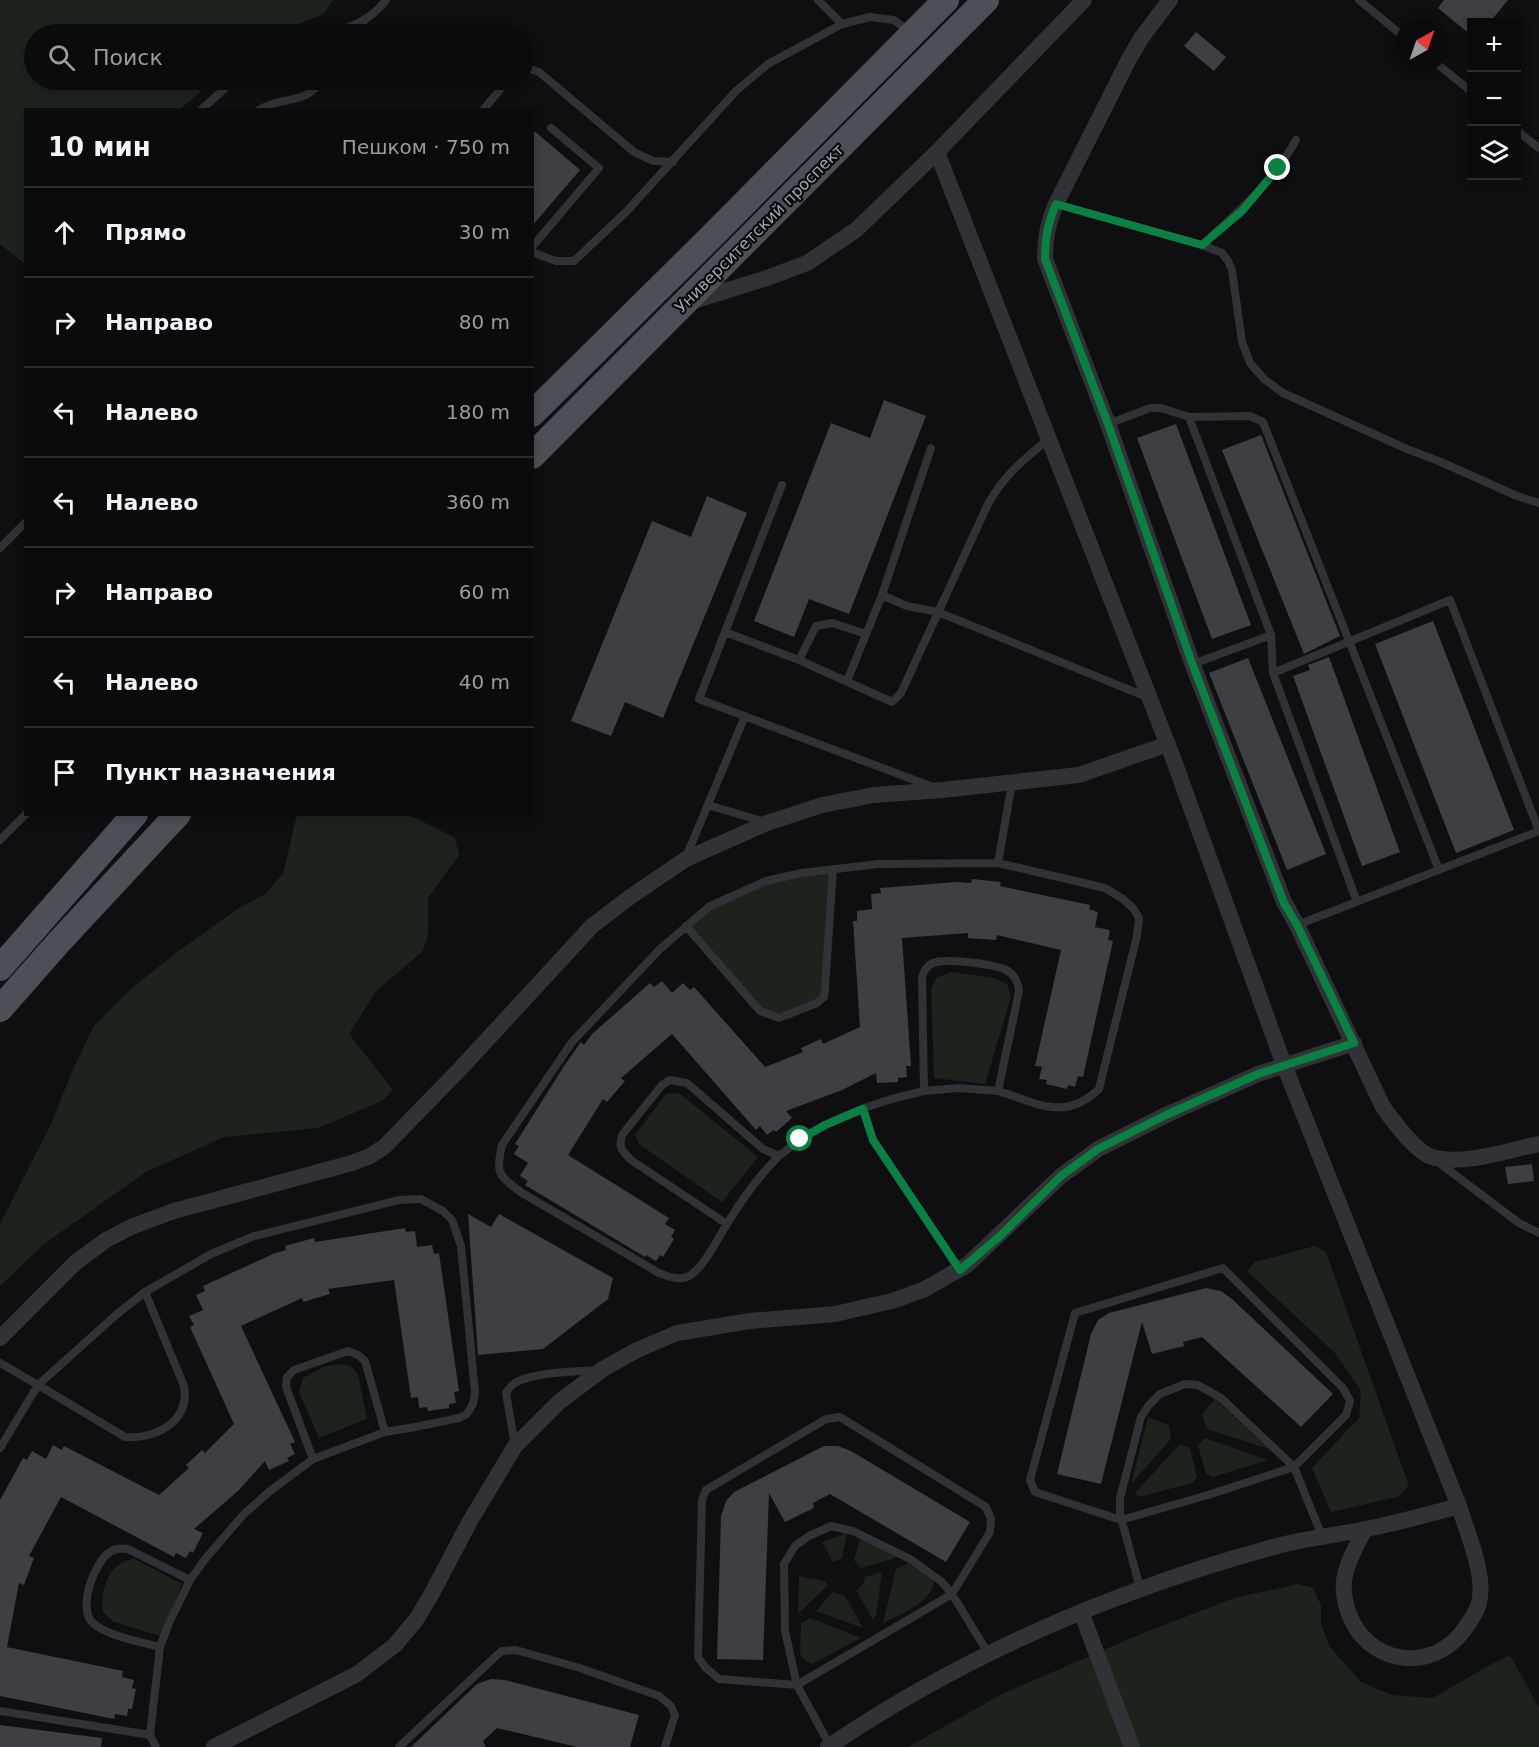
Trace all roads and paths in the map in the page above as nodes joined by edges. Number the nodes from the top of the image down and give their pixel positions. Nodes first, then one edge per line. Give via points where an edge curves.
1 (386, 0) edge
2 (818, 0) edge
3 (946, 0) edge
4 (986, 0) edge
5 (1084, 0) edge
6 (1170, 0) edge
7 (1359, 0) edge
8 (366, 20) junction
9 (358, 24) edge
10 (363, 24) edge
11 (842, 24) junction
12 (1395, 30) edge
13 (913, 33) junction
14 (534, 70) edge
15 (1447, 72) edge
16 (1467, 89) edge
17 (223, 90) edge
18 (313, 90) edge
19 (500, 90) edge
20 (203, 108) edge
21 (263, 108) edge
22 (485, 108) edge
23 (551, 128) dead end
24 (1521, 134) edge
25 (1296, 140) dead end
26 (1539, 148) edge
27 (937, 152) junction
28 (673, 162) junction
29 (1056, 204) junction
30 (534, 245) edge
31 (1202, 245) junction
32 (534, 253) edge
33 (663, 284) junction
34 (684, 304) junction
35 (534, 412) edge
36 (1189, 417) junction
37 (1108, 424) junction
38 (1050, 438) junction
39 (931, 448) dead end
40 (534, 454) edge
41 (782, 485) dead end
42 (1539, 503) edge
43 (24, 524) edge
44 (0, 548) edge
45 (882, 595) junction
46 (938, 612) junction
47 (725, 632) junction
48 (866, 634) junction
49 (1271, 635) junction
50 (1350, 642) junction
51 (799, 660) junction
52 (1193, 663) junction
53 (1273, 673) junction
54 (847, 681) junction
55 (1150, 698) junction
56 (745, 716) junction
57 (1168, 744) junction
58 (1012, 783) junction
59 (942, 790) junction
60 (708, 805) junction
61 (24, 816) edge
62 (133, 816) edge
63 (176, 816) edge
64 (767, 823) junction
65 (0, 840) edge
66 (686, 859) junction
67 (998, 863) junction
68 (833, 868) junction
69 (1439, 870) junction
70 (1357, 902) junction
71 (1297, 925) junction
72 (686, 926) junction
73 (0, 968) edge
74 (0, 1009) edge
75 (1354, 1043) junction
76 (1284, 1065) junction
77 (924, 1091) junction
78 (998, 1091) junction
79 (863, 1109) junction
80 (1539, 1144) edge
81 (779, 1156) junction
82 (1431, 1156) junction
83 (727, 1224) junction
84 (1539, 1233) edge
85 (960, 1270) junction
86 (146, 1292) junction
87 (0, 1338) edge
88 (0, 1363) edge
89 (603, 1369) junction
90 (38, 1385) junction
91 (385, 1432) junction
92 (515, 1446) junction
93 (0, 1448) edge
94 (313, 1459) junction
95 (1294, 1467) junction
96 (1459, 1506) junction
97 (1121, 1520) junction
98 (1365, 1529) junction
99 (1322, 1536) junction
100 (190, 1580) junction
101 (1140, 1588) junction
102 (952, 1594) junction
103 (1081, 1612) junction
104 (160, 1647) junction
105 (988, 1653) junction
106 (797, 1685) junction
107 (0, 1711) edge
108 (150, 1735) junction
109 (829, 1746) edge
110 (156, 1747) edge
111 (214, 1747) edge
112 (399, 1747) edge
113 (665, 1747) edge
114 (1132, 1747) edge

1 - 8 lane
2 - 11 lane
3 - 13 main road, Университетский проспект
4 - 34 main road, Университетский проспект
5 - 27 street
6 - 29 street via 1133,52
7 - 12 lane
8 - 9 lane
8 - 10 lane
11 - 13 lane via 870,18 894,20
11 - 28 lane via 768,64 736,91
13 - 33 main road, Университетский проспект
14 - 28 lane via 634,152 653,161
15 - 16 lane
17 - 20 lane
18 - 21 lane via 308,96
19 - 22 lane
23 - 30 lane via 599,168
24 - 26 lane
25 - 31 lane via 1242,211
27 - 34 street via 856,230 807,263
27 - 38 street
28 - 32 lane via 574,261 556,261
29 - 31 lane
29 - 37 street via 1048,223 1045,259
31 - 42 lane via 1222,253 1228,261 1242,342 1250,363 1264,380 1283,393 1407,449
33 - 34 main road
33 - 35 main road, Университетский проспект
34 - 40 main road, Университетский проспект
36 - 37 lane via 1150,408
36 - 49 lane
36 - 50 lane via 1250,416 1263,422
37 - 52 street
38 - 46 lane via 1014,467 1000,484
38 - 55 street
39 - 45 lane
41 - 47 lane
43 - 44 lane
45 - 46 lane via 907,606
45 - 48 lane
46 - 54 lane via 901,693 892,702
46 - 55 lane
47 - 51 lane
47 - 56 lane via 699,699
48 - 51 lane via 832,623 816,626
48 - 54 lane
49 - 52 lane
49 - 53 lane
50 - 53 lane
50 - 69 lane
50 - 69 lane via 1450,600 1539,831
51 - 54 lane
52 - 71 street via 1284,903
53 - 70 lane
55 - 57 street
56 - 59 lane
56 - 60 lane
57 - 58 street via 1079,775
57 - 76 street
58 - 59 street
58 - 67 lane
59 - 64 street via 874,795 822,805
60 - 64 lane
60 - 66 lane
61 - 65 lane
62 - 73 main road
63 - 74 main road
64 - 66 street
66 - 87 street via 592,926 384,1147 352,1163 174,1211 130,1227 75,1263
67 - 68 lane
67 - 78 lane via 1105,888 1123,898 1139,918 1099,1089 1086,1101 1060,1109
68 - 72 lane via 766,881 710,906
68 - 72 lane via 824,997 779,1018 760,1011
69 - 70 lane
70 - 71 lane
71 - 75 street
72 - 83 lane via 572,1042 502,1145 498,1165 504,1178 522,1193 626,1255 673,1278 686,1278 698,1269
75 - 76 street
75 - 82 street via 1395,1125
76 - 85 street via 1098,1149 1061,1176
76 - 96 street
77 - 78 lane
77 - 78 lane via 922,977 931,964 943,961 997,967 1009,971 1017,980 1019,991
77 - 79 lane
79 - 81 lane via 825,1125
79 - 85 lane via 873,1140
80 - 82 street via 1461,1159
81 - 83 lane via 744,1195
81 - 83 lane via 763,1149 698,1091 677,1080 662,1085 622,1136 621,1150 631,1160
82 - 84 lane via 1519,1223
85 - 89 street via 892,1301 835,1314 750,1321 677,1333
86 - 90 lane
86 - 90 lane via 184,1386 183,1409 170,1425 141,1438 125,1437
86 - 91 lane via 211,1254 254,1236 399,1200 421,1199 434,1205 452,1220 461,1246 473,1404 459,1418
88 - 90 lane
89 - 92 street via 559,1402
89 - 92 lane via 549,1374 512,1384 506,1393
90 - 93 lane
91 - 94 lane
91 - 94 lane via 365,1361 358,1355 348,1351 294,1370 287,1377 286,1387
92 - 111 street via 416,1620 395,1645 357,1674
94 - 100 lane via 243,1515
95 - 97 lane
95 - 97 lane via 1221,1398 1198,1385 1178,1386 1160,1394 1141,1417 1120,1498
95 - 97 lane via 1346,1415 1350,1401 1343,1388 1223,1268 1143,1292 1075,1313 1030,1480 1035,1492
95 - 99 lane
96 - 98 street
96 - 98 street via 1480,1574 1479,1603 1460,1636 1443,1651 1427,1657 1392,1656 1378,1651 1352,1622 1345,1602 1345,1573
97 - 101 lane
98 - 99 street
99 - 101 street via 1279,1545
100 - 104 lane
100 - 104 lane via 128,1549 118,1548 101,1560 87,1593 86,1611 93,1623 109,1632
101 - 103 street
102 - 105 lane
102 - 106 lane
102 - 106 lane via 910,1559 853,1531 831,1526 809,1536 795,1546 783,1568 785,1631
102 - 106 lane via 990,1532 991,1519 986,1507 840,1417 826,1419 706,1490 702,1500 699,1657 719,1679
103 - 105 street
103 - 114 street
104 - 108 lane
105 - 109 street via 906,1697
106 - 109 lane
107 - 108 lane
108 - 110 lane
112 - 113 lane via 502,1651 516,1650 659,1696 675,1715

